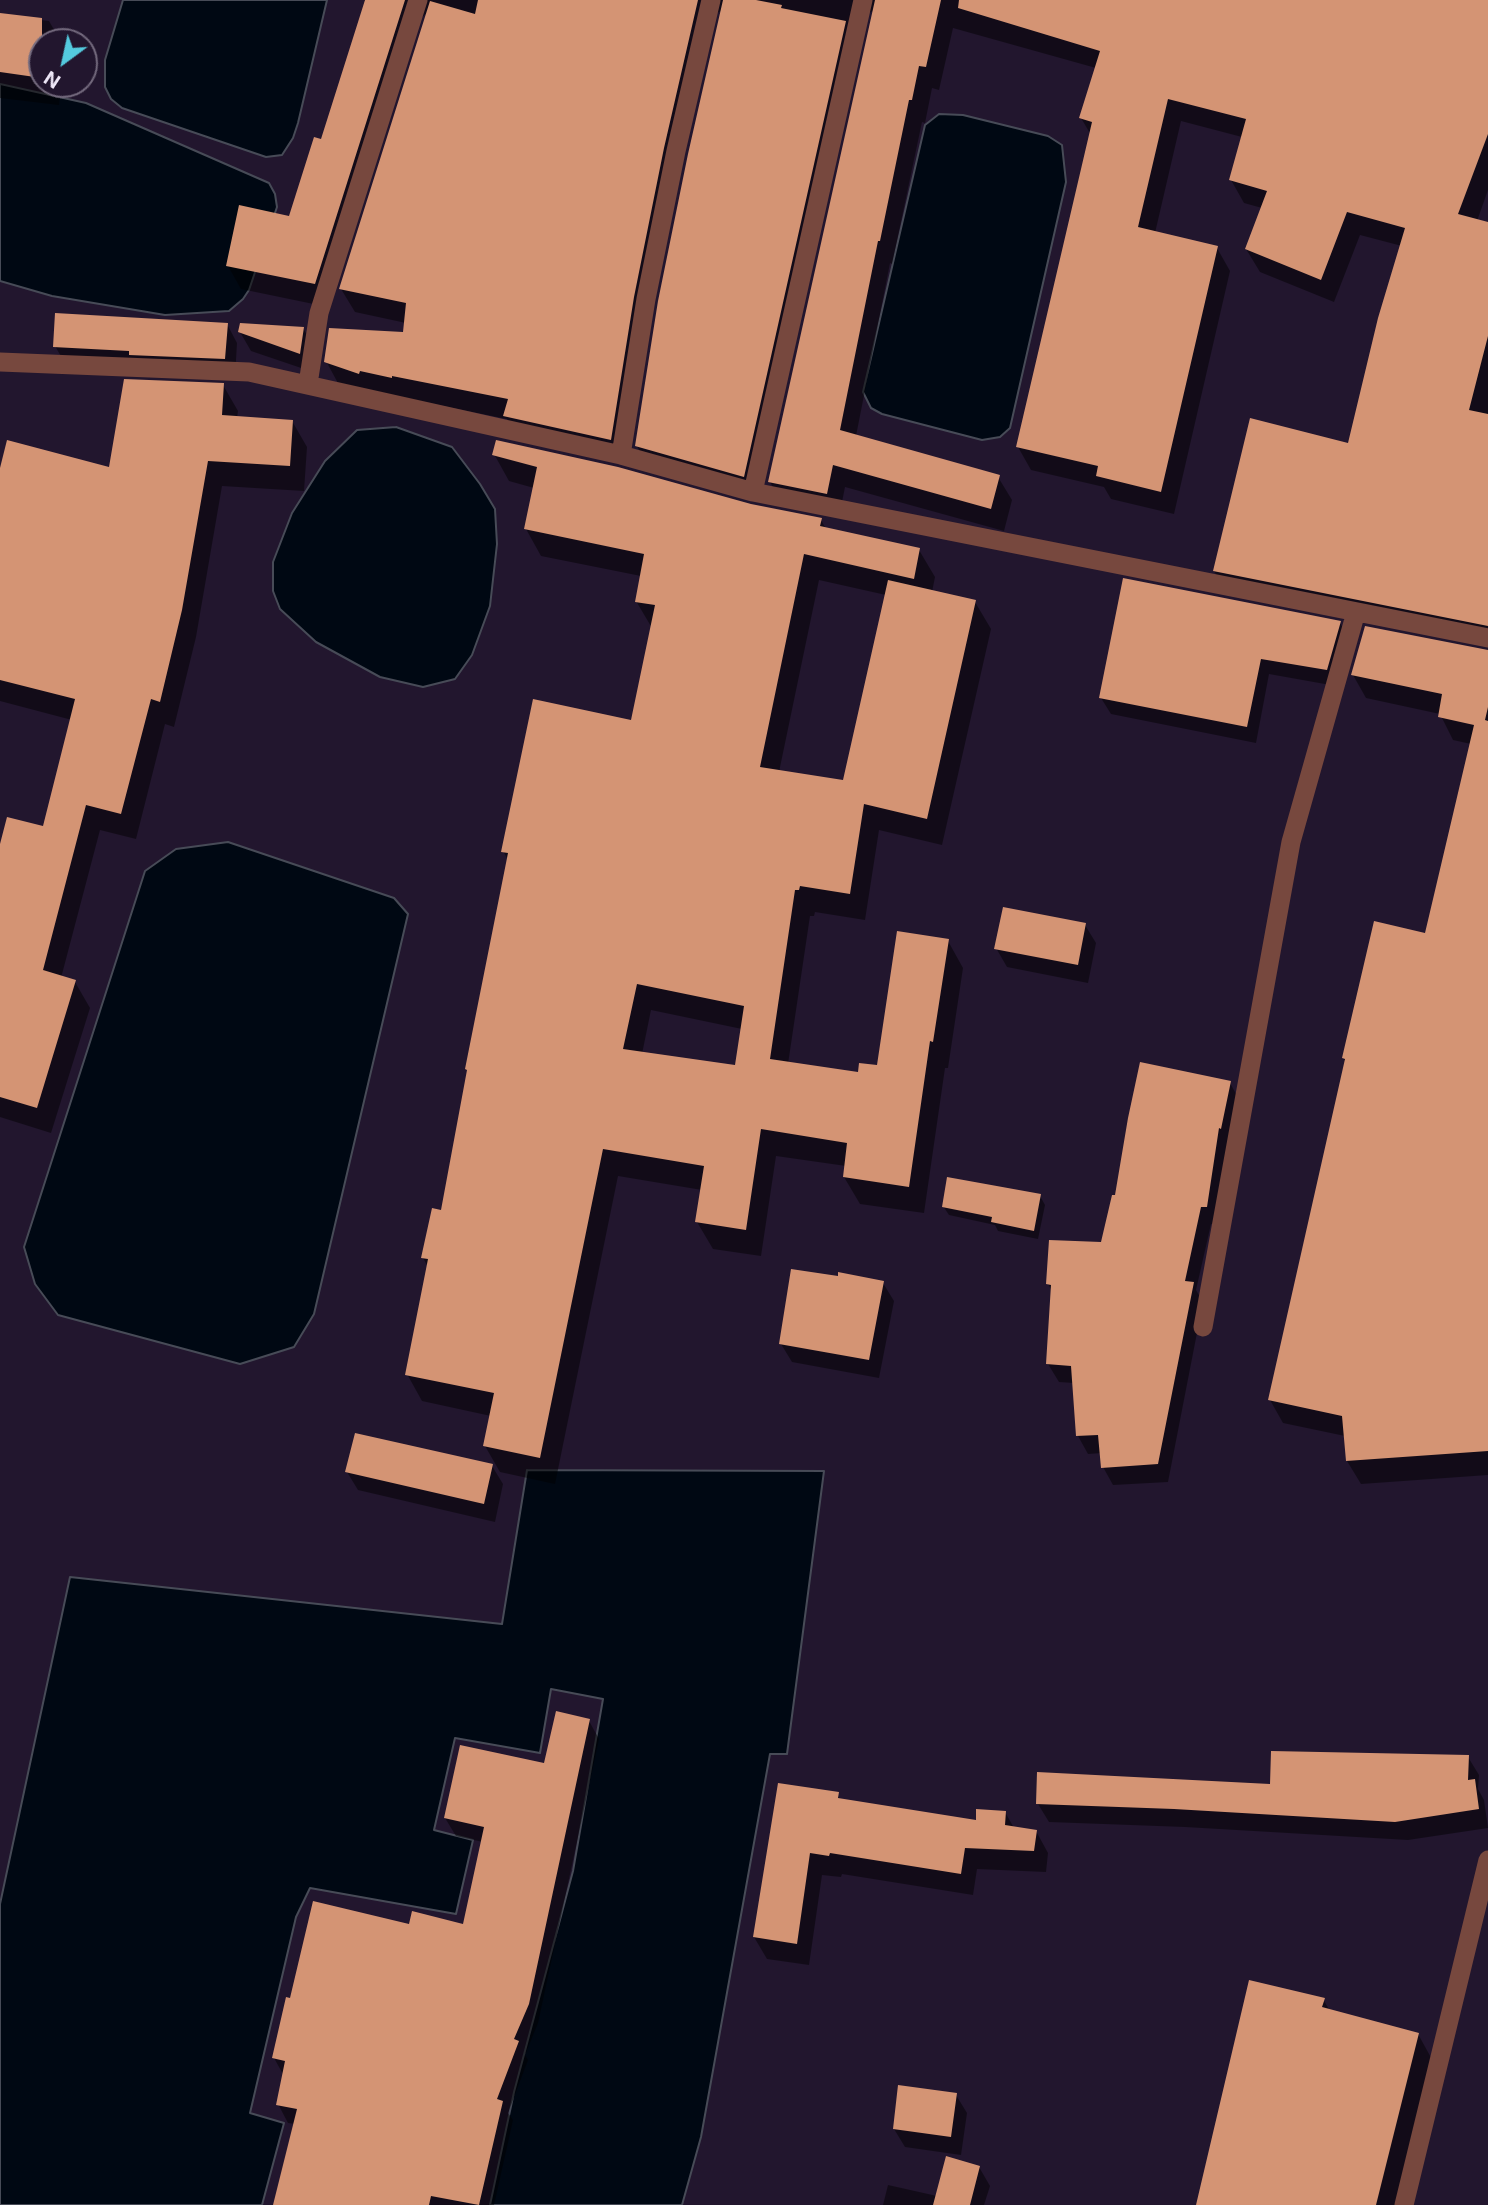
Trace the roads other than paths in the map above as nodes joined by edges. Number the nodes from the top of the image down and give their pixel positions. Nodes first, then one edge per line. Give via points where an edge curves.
1 (418, 0) edge
2 (711, 0) edge
3 (863, 0) edge
4 (0, 362) edge
5 (307, 384) junction
6 (621, 455) junction
7 (753, 492) junction
8 (1356, 612) junction
9 (1488, 638) edge
10 (1203, 1328) dead end
11 (1488, 1860) edge
12 (1404, 2205) edge

1 - 5 street via 319,313
2 - 6 street via 646,299
3 - 7 street
4 - 5 street via 249,372
5 - 6 street
6 - 7 street
7 - 8 street
8 - 9 street
8 - 10 street via 1291,842
11 - 12 street

